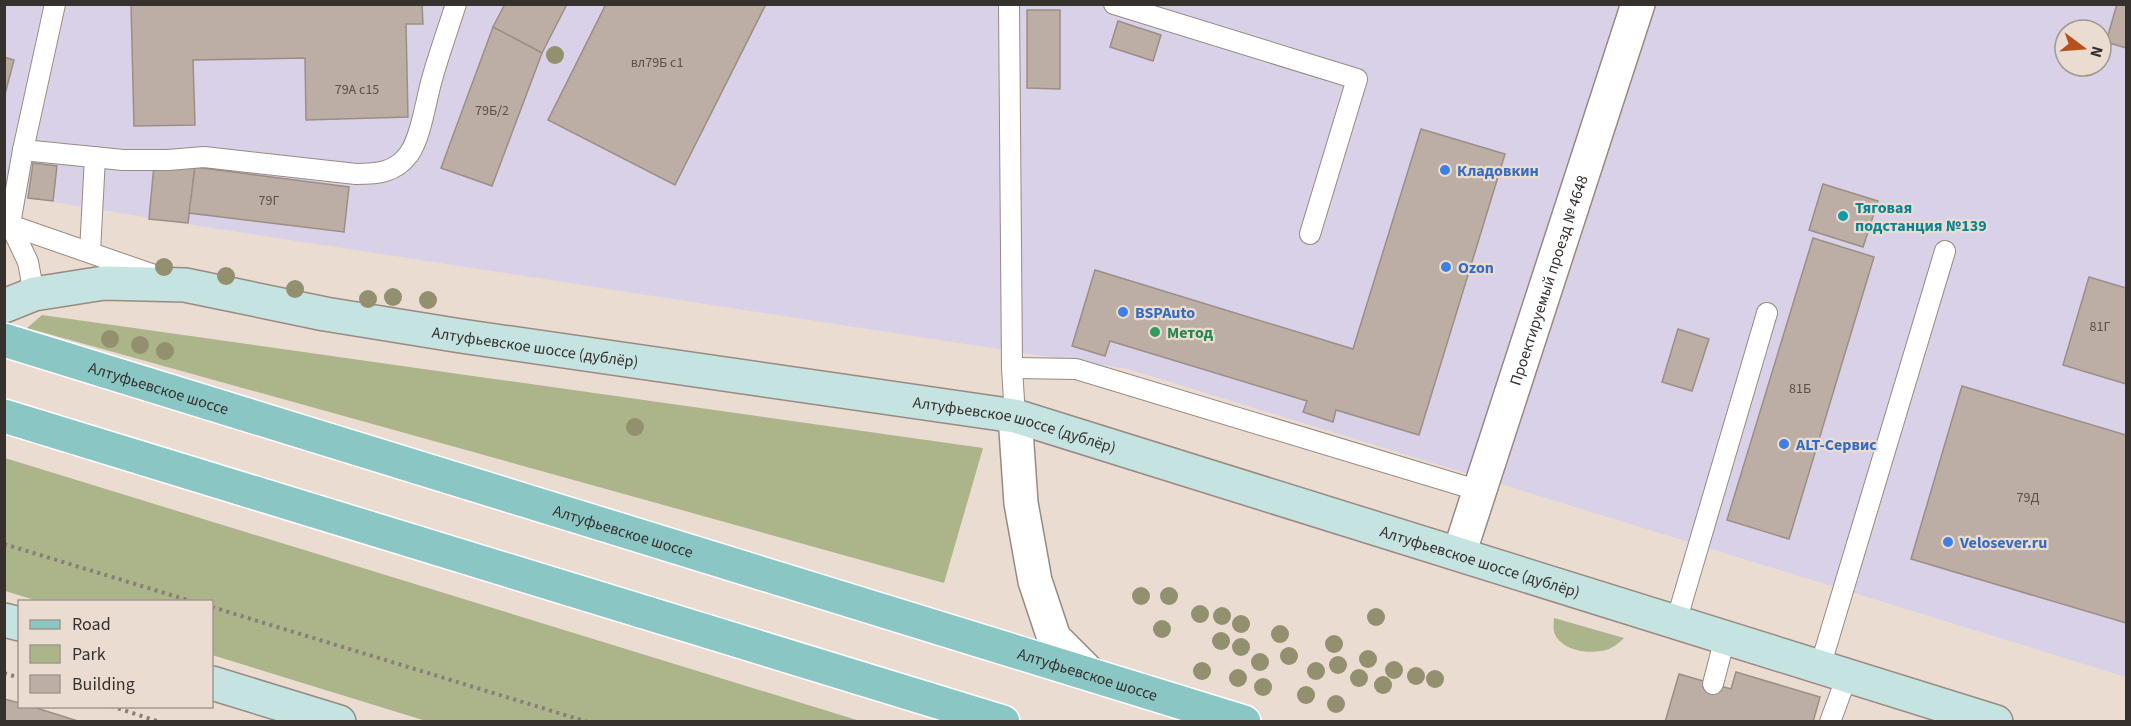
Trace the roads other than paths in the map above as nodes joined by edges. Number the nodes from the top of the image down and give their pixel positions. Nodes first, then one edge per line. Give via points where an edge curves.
1 (55, 4) edge
2 (456, 4) edge
3 (1009, 4) edge
4 (1114, 4) edge
5 (1638, 4) edge
6 (23, 150) junction
7 (95, 157) junction
8 (7, 223) edge
9 (1310, 234) dead end
10 (1946, 251) dead end
11 (90, 252) junction
12 (185, 285) junction
13 (34, 294) junction
14 (4, 306) edge
15 (1767, 313) dead end
16 (4, 340) edge
17 (1012, 368) junction
18 (4, 416) edge
19 (1015, 416) junction
20 (1479, 492) junction
21 (1459, 554) junction
22 (1676, 622) junction
23 (1725, 638) junction
24 (1833, 671) junction
25 (1090, 674) junction
26 (213, 683) edge
27 (1713, 684) dead end
28 (339, 722) edge
29 (1003, 722) edge
30 (1244, 722) edge
31 (1830, 722) edge
32 (1996, 722) edge

1 - 6 lane
2 - 7 lane via 409,154 380,174 204,157
3 - 17 lane
4 - 9 lane via 1358,79
5 - 20 street, Проектируемый проезд № 4648
6 - 7 lane
6 - 8 lane
7 - 11 lane
8 - 11 lane
8 - 13 lane via 28,261
10 - 24 lane
11 - 12 lane
12 - 13 street, Алтуфьевское шоссе (дублёр) via 104,283
12 - 19 street, Алтуфьевское шоссе (дублёр) via 324,314 461,336
13 - 14 street, Алтуфьевское шоссе (дублёр)
15 - 22 lane
16 - 25 main road, Алтуфьевское шоссе
17 - 19 lane
17 - 20 lane via 1076,369
18 - 29 main road
19 - 21 street, Алтуфьевское шоссе (дублёр)
19 - 25 street via 1021,503 1035,581 1054,638
20 - 21 street, Проектируемый проезд № 4648
21 - 22 street, Алтуфьевское шоссе (дублёр)
22 - 23 street, Алтуфьевское шоссе (дублёр)
23 - 24 street, Алтуфьевское шоссе (дублёр)
23 - 27 lane
24 - 31 lane
24 - 32 street, Алтуфьевское шоссе (дублёр)
25 - 30 main road, Алтуфьевское шоссе
26 - 28 street

